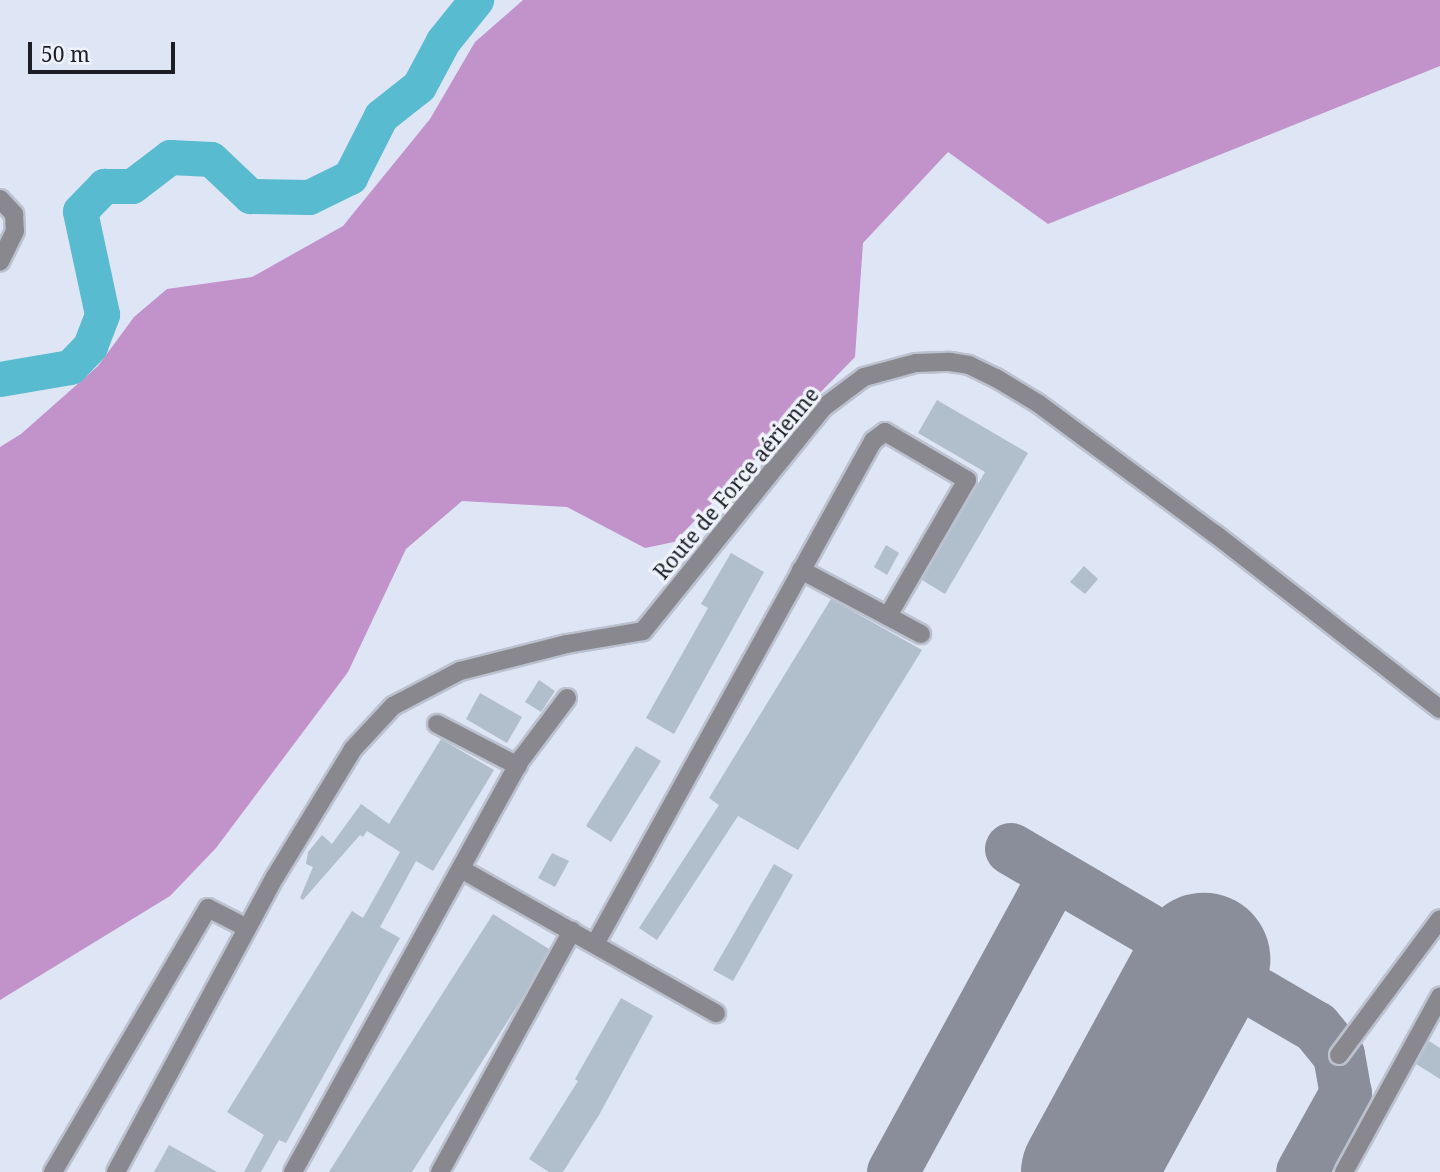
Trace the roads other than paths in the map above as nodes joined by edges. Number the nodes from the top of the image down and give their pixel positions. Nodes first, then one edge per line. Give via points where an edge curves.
1 (0, 199) edge
2 (0, 262) edge
3 (801, 570) junction
4 (888, 617) junction
5 (921, 634) dead end
6 (567, 698) dead end
7 (1440, 709) edge
8 (437, 724) dead end
9 (518, 766) junction
10 (461, 869) junction
11 (1440, 919) edge
12 (247, 928) junction
13 (572, 931) junction
14 (594, 944) junction
15 (1440, 997) edge
16 (716, 1013) dead end
17 (1339, 1055) dead end
18 (53, 1172) edge
19 (116, 1172) edge
20 (293, 1172) edge
21 (440, 1172) edge
22 (1344, 1172) edge

1 - 2 street via 15,214 15,231
3 - 4 street
3 - 4 street via 873,441 885,432 967,480
3 - 14 street
4 - 5 street
6 - 9 street
7 - 12 street, Route de Force aérienne via 1039,404 969,365 916,363 864,377 824,407 643,631 567,644 460,671 393,706 352,749
8 - 9 street
9 - 10 street
10 - 13 street
10 - 20 street
11 - 17 street
12 - 18 street via 208,908
12 - 19 street, Route de Force aérienne
13 - 14 street
13 - 21 street
14 - 16 street
15 - 22 street

